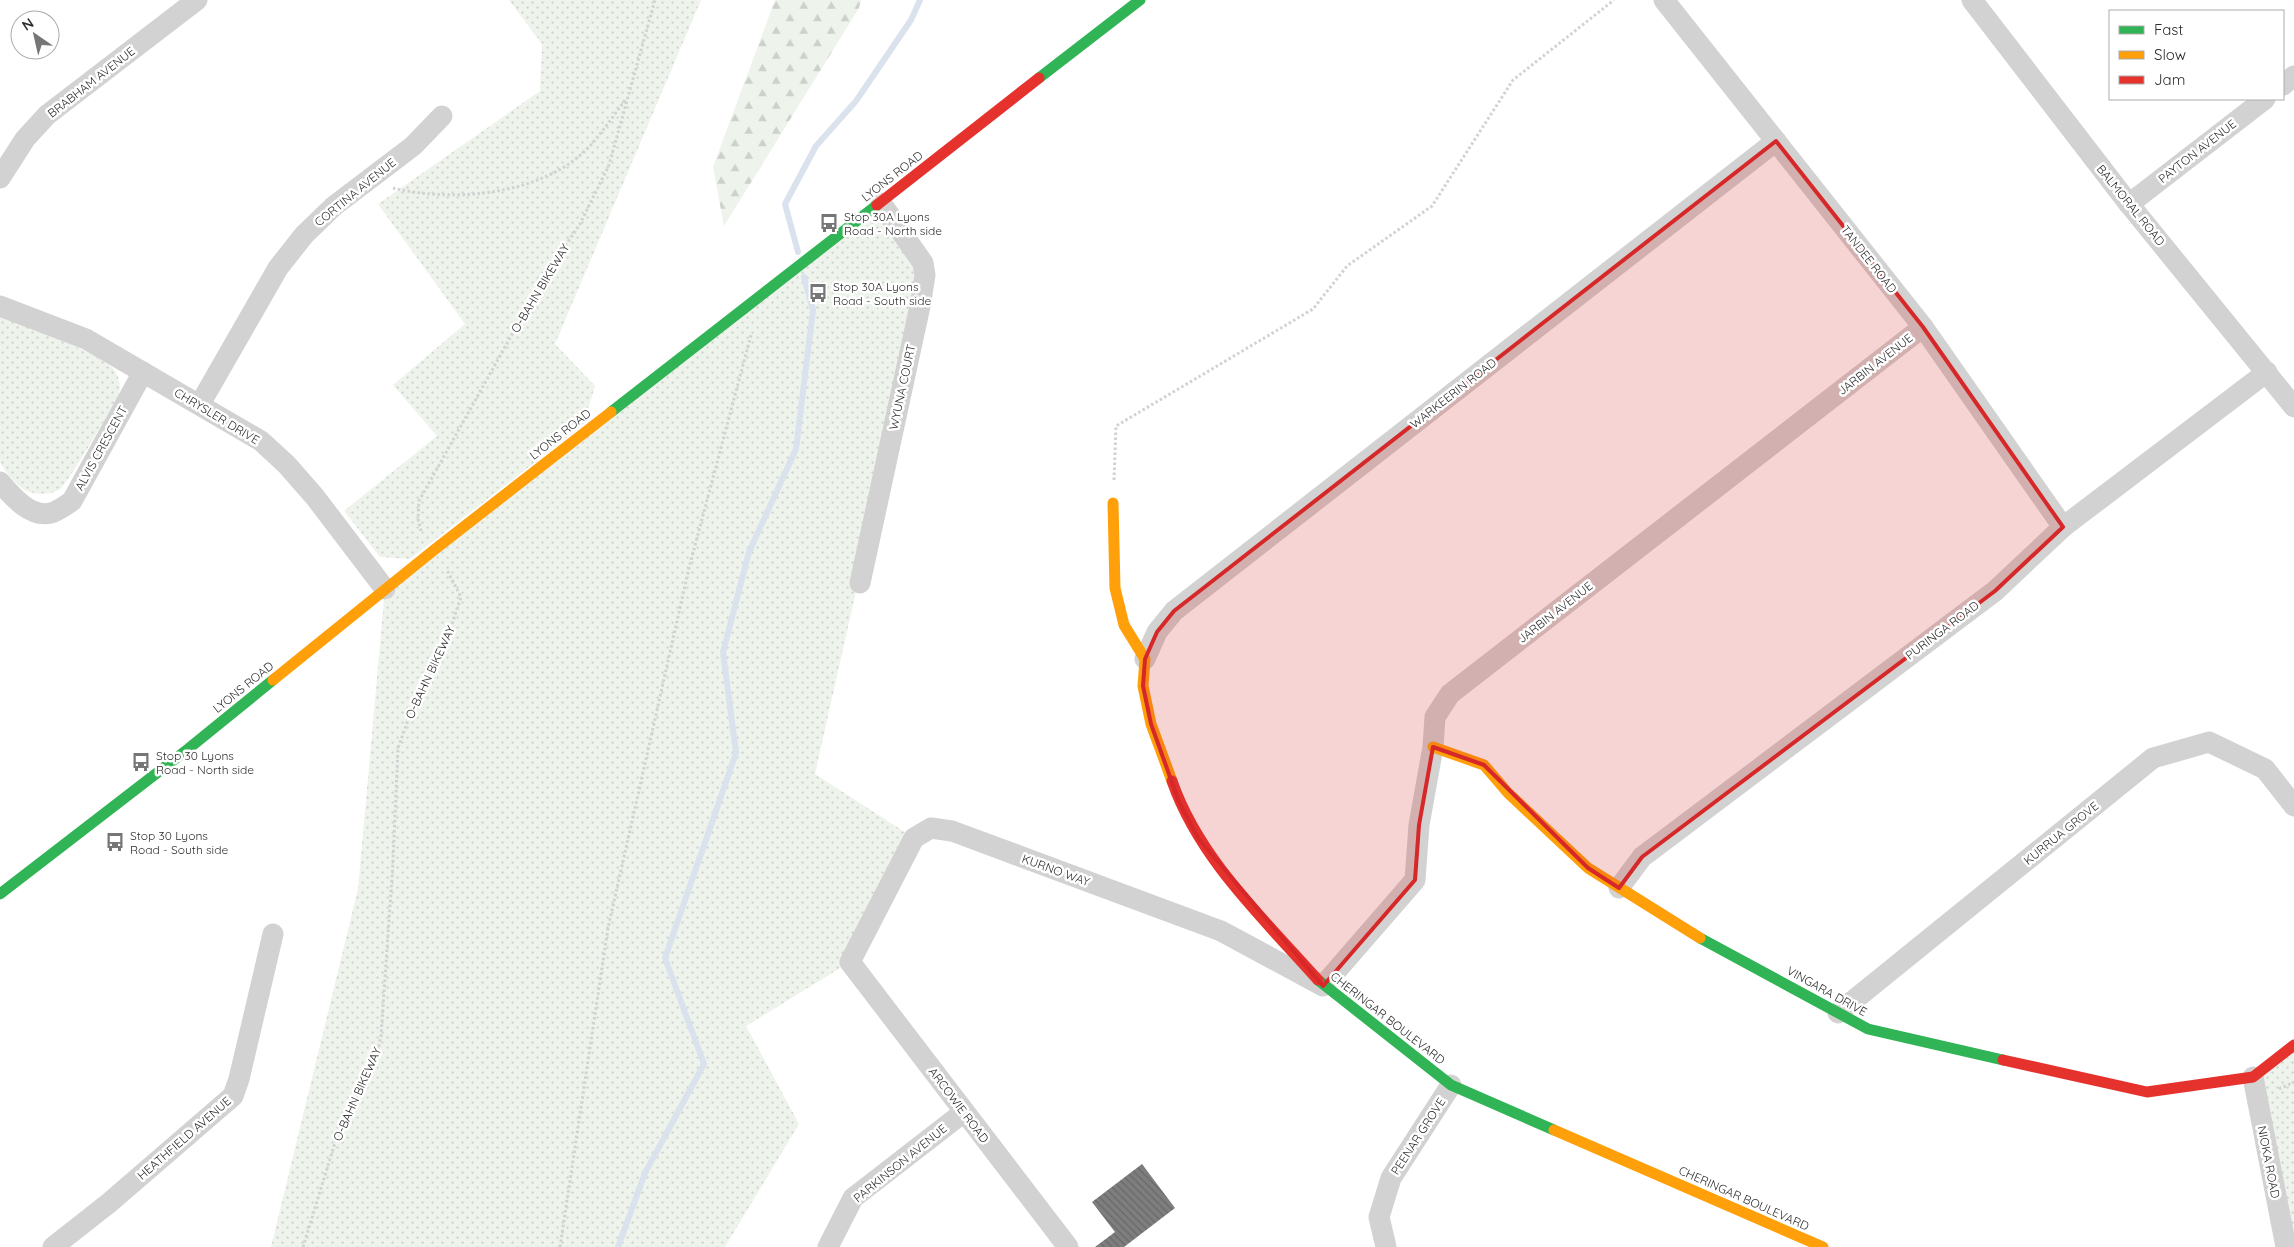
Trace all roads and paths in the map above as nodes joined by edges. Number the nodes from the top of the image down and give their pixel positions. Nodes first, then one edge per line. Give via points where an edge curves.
1 (197, 0) edge
2 (655, 0) edge
3 (1140, 0) edge
4 (1614, 0) edge
5 (1664, 0) edge
6 (1972, 0) edge
7 (2294, 76) edge
8 (2284, 84) edge
9 (628, 97) junction
10 (2264, 100) edge
11 (442, 116) dead end
12 (1776, 141) junction
13 (0, 178) edge
14 (366, 181) junction
15 (880, 203) junction
16 (2129, 204) junction
17 (0, 306) edge
18 (1923, 327) junction
19 (751, 333) dead end
20 (143, 372) junction
21 (2267, 372) junction
22 (200, 404) junction
23 (2294, 407) edge
24 (0, 482) edge
25 (1113, 503) joint
26 (2063, 527) junction
27 (434, 550) junction
28 (860, 584) dead end
29 (385, 589) junction
30 (1145, 659) junction
31 (1433, 747) junction
32 (2294, 806) edge
33 (1619, 888) junction
34 (0, 894) edge
35 (273, 934) dead end
36 (850, 962) joint
37 (1323, 986) junction
38 (1838, 1013) junction
39 (2294, 1045) edge
40 (2253, 1077) junction
41 (2294, 1082) edge
42 (1452, 1085) junction
43 (2278, 1089) dead end
44 (964, 1112) junction
45 (53, 1247) edge
46 (303, 1247) edge
47 (560, 1247) edge
48 (828, 1247) edge
49 (1068, 1247) edge
50 (1386, 1247) edge
51 (1823, 1247) edge
52 (2286, 1247) edge

1 - 13 street, BRABHAM AVENUE via 47,116 25,139
2 - 9 path, O-BAHN BIKEWAY
3 - 15 street, LYONS ROAD
4 - 25 path via 1513,80 1432,206 1347,266 1314,309 1116,426
5 - 12 street, TANDEE ROAD
6 - 16 street, BALMORAL ROAD
7 - 8 street
9 - 14 path via 588,148 553,174 506,190 448,196 406,191
9 - 27 path, O-BAHN BIKEWAY via 610,165 580,224 544,276 419,501 420,529
10 - 16 street, PAYTON AVENUE
11 - 14 street, CORTINA AVENUE via 413,146
12 - 18 street, TANDEE ROAD
12 - 30 street, WARKEERIN ROAD via 1174,611 1157,632
14 - 22 street, CORTINA AVENUE via 310,229 278,268
15 - 27 street, LYONS ROAD
15 - 28 street, WYUNA COURT via 918,254 925,274
16 - 21 street, BALMORAL ROAD
17 - 20 street, CHRYSLER DRIVE via 86,340
18 - 26 street, TANDEE ROAD
18 - 31 street, JARBIN AVENUE via 1450,694 1435,717
19 - 47 path via 690,568 608,928
20 - 22 street, CHRYSLER DRIVE
20 - 24 street, ALVIS CRESCENT via 72,501 50,513 30,510
21 - 23 street, BALMORAL ROAD
21 - 26 street, PURINGA ROAD
22 - 29 street, CHRYSLER DRIVE via 261,441 287,465
25 - 30 street via 1115,588 1124,625
26 - 33 street, PURINGA ROAD via 1995,591 1642,857
27 - 29 street, LYONS ROAD
27 - 46 path, O-BAHN BIKEWAY via 461,597 448,636 414,703 398,748 381,1036 377,1055 338,1133
29 - 34 street, LYONS ROAD via 188,749
30 - 37 street, CHERINGAR BOULEVARD via 1143,686 1151,724 1179,802 1198,838
31 - 33 street, VINGARA DRIVE via 1484,765 1508,793 1588,868
31 - 37 street, JARBIN AVENUE via 1419,825 1415,880
32 - 38 street, KURRUA GROVE via 2265,769 2209,742 2153,758
33 - 38 street, VINGARA DRIVE via 1681,928
35 - 45 street, HEATHFIELD AVENUE via 233,1096
36 - 37 street, KURNO WAY via 914,838 931,828 952,831 1221,932
36 - 44 street, ARCOWIE ROAD
37 - 42 street, CHERINGAR BOULEVARD
38 - 40 street, VINGARA DRIVE via 1868,1029 2147,1092
39 - 40 street, VINGARA DRIVE
40 - 52 street, NIOKA ROAD
41 - 43 path
42 - 50 street, PEENAR GROVE via 1391,1178 1379,1217
42 - 51 street, CHERINGAR BOULEVARD
44 - 48 street, PARKINSON AVENUE via 853,1198
44 - 49 street, ARCOWIE ROAD

